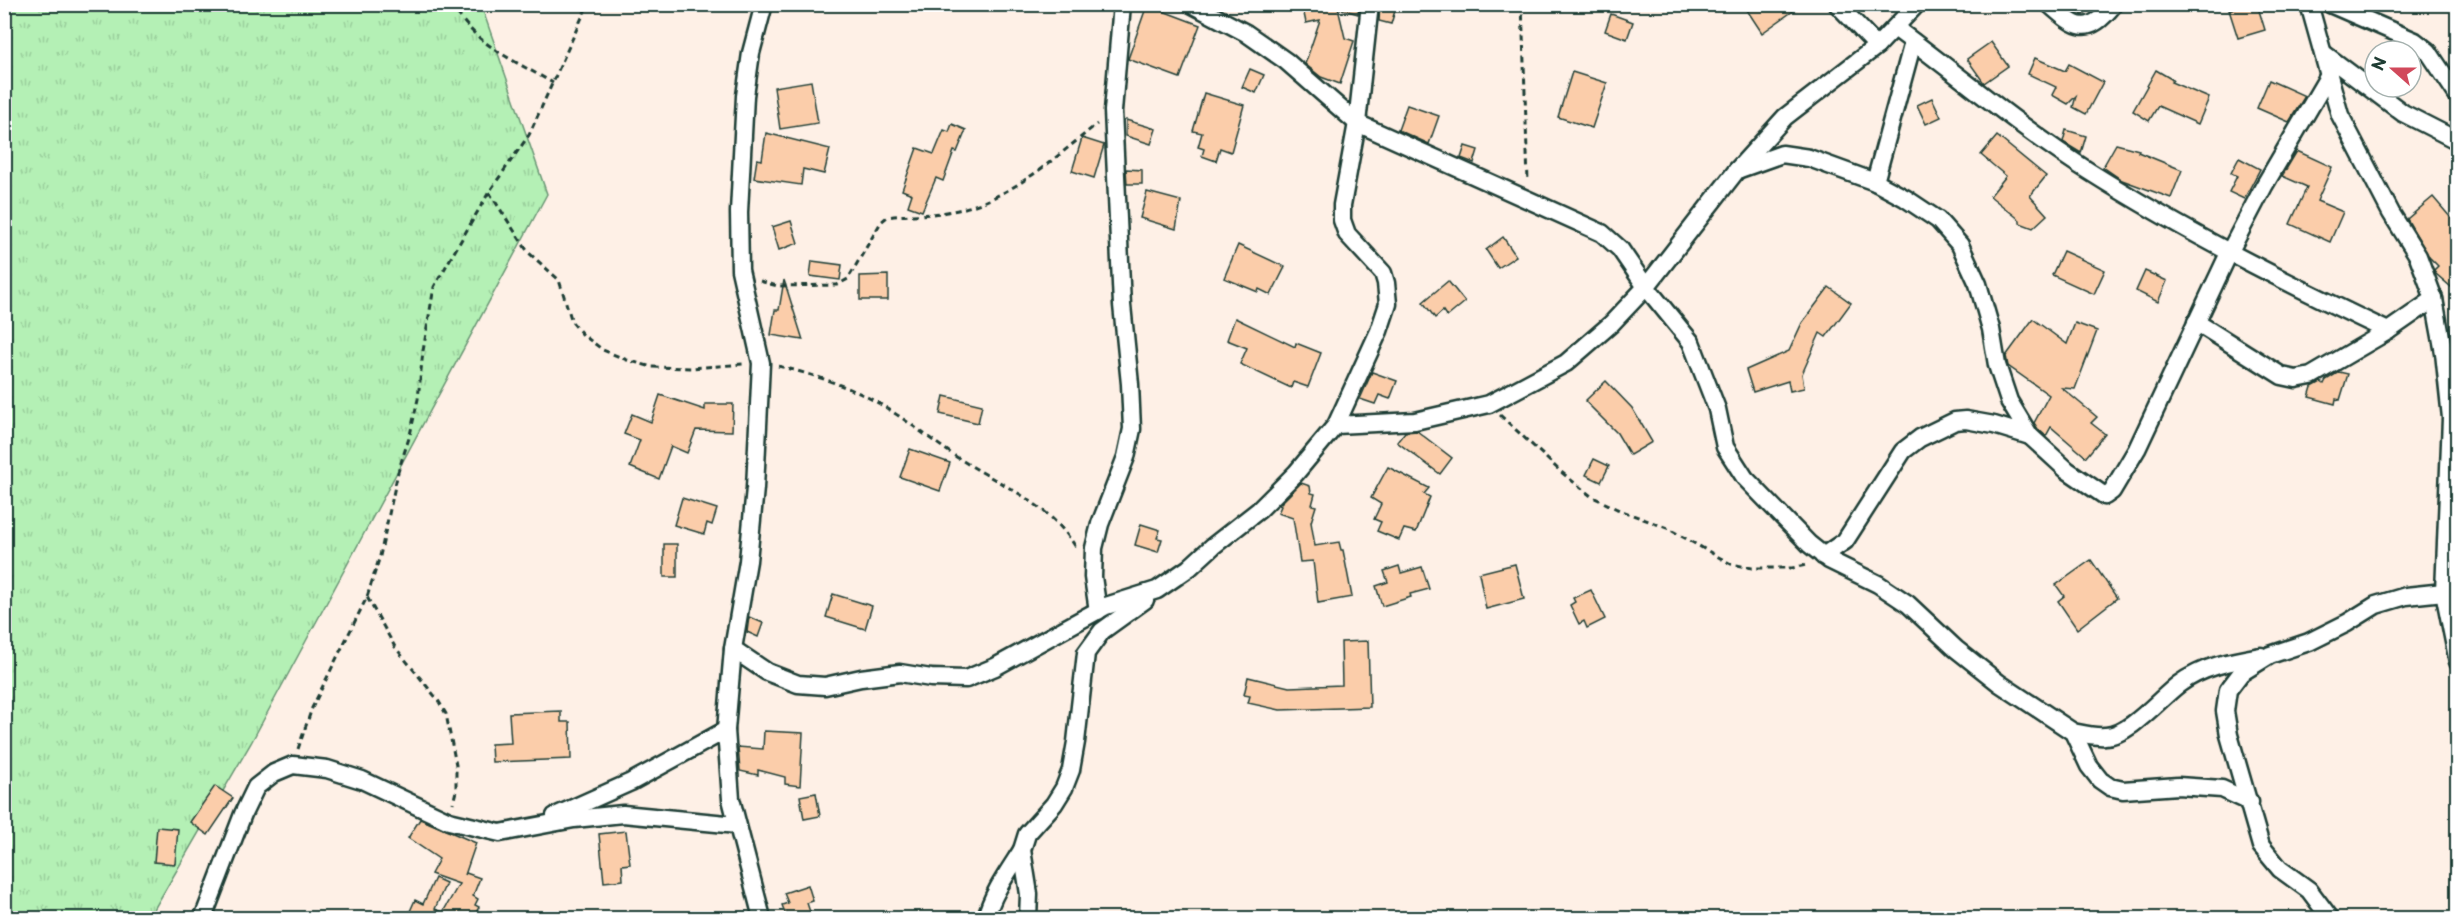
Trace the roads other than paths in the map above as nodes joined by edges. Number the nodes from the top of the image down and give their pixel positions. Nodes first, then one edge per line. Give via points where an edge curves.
1 (764, 4) edge
2 (1122, 4) edge
3 (1191, 4) edge
4 (1370, 4) edge
5 (1837, 4) edge
6 (1917, 4) edge
7 (2049, 4) edge
8 (2115, 4) edge
9 (2309, 4) edge
10 (2330, 4) edge
11 (1895, 28) junction
12 (1913, 42) junction
13 (1877, 45) junction
14 (2323, 54) junction
15 (2329, 75) junction
16 (2457, 96) edge
17 (1357, 123) junction
18 (2457, 141) edge
19 (1737, 170) junction
20 (1875, 182) junction
21 (2230, 251) junction
22 (1646, 286) junction
23 (2434, 299) junction
24 (2196, 322) junction
25 (2388, 331) junction
26 (1336, 425) junction
27 (2030, 436) junction
28 (1826, 558) junction
29 (1157, 591) junction
30 (2444, 592) junction
31 (1098, 611) junction
32 (733, 649) junction
33 (2270, 655) junction
34 (2457, 662) edge
35 (726, 730) junction
36 (2073, 732) junction
37 (2250, 802) junction
38 (737, 825) junction
39 (528, 827) junction
40 (1022, 850) junction
41 (203, 918) edge
42 (762, 918) edge
43 (986, 918) edge
44 (1028, 918) edge
45 (2330, 918) edge

1 - 32 street via 745,96 739,212 740,270 761,363 756,488
2 - 31 street via 1113,111 1132,429 1094,548
3 - 17 street via 1246,33 1286,61
4 - 17 street
5 - 13 street
6 - 11 street
7 - 8 street via 2068,22 2085,27 2098,24
9 - 14 street
10 - 16 street via 2415,41 2428,51
11 - 12 street
11 - 13 street
12 - 20 street
12 - 21 street via 2088,171
13 - 19 street via 1785,117
14 - 15 street
14 - 18 street via 2403,113
15 - 21 street
15 - 23 street via 2340,116 2418,256
17 - 22 street via 1602,233 1620,249
17 - 26 street via 1342,220 1347,234 1383,273 1388,304
19 - 20 street via 1782,154 1809,158
19 - 22 street
20 - 27 street via 1938,220 1960,245 1978,284 2009,401
21 - 24 street
21 - 25 street via 2292,286
22 - 26 street via 1611,324 1566,363 1489,404 1415,421
22 - 28 street via 1691,342 1717,409 1725,447 1745,478
23 - 25 street
23 - 30 street via 2451,418
24 - 25 street via 2282,376 2296,379 2311,376
24 - 27 street via 2137,449 2108,495 2092,489
26 - 29 street via 1259,510
27 - 28 street via 1966,420 1955,421 1920,438 1903,451 1845,541
28 - 36 street via 1908,604 1982,670
29 - 31 street
29 - 40 street via 1102,631 1086,653 1071,770 1054,804 1027,834
30 - 33 street via 2406,596 2376,605 2309,642
30 - 34 street
31 - 32 street via 966,679 900,673 825,686 798,684 767,672
32 - 35 street
33 - 36 street via 2202,671 2126,728 2107,737
33 - 37 street via 2241,673 2228,690 2225,711
35 - 38 street
35 - 39 street via 630,782
36 - 37 street via 2089,766 2110,787 2222,789
37 - 45 street via 2261,846 2269,858 2308,890
38 - 39 street via 623,814
38 - 42 street
39 - 41 street via 500,833 449,821 362,780 327,769 293,765 256,787
40 - 43 street
40 - 44 street via 1029,894

